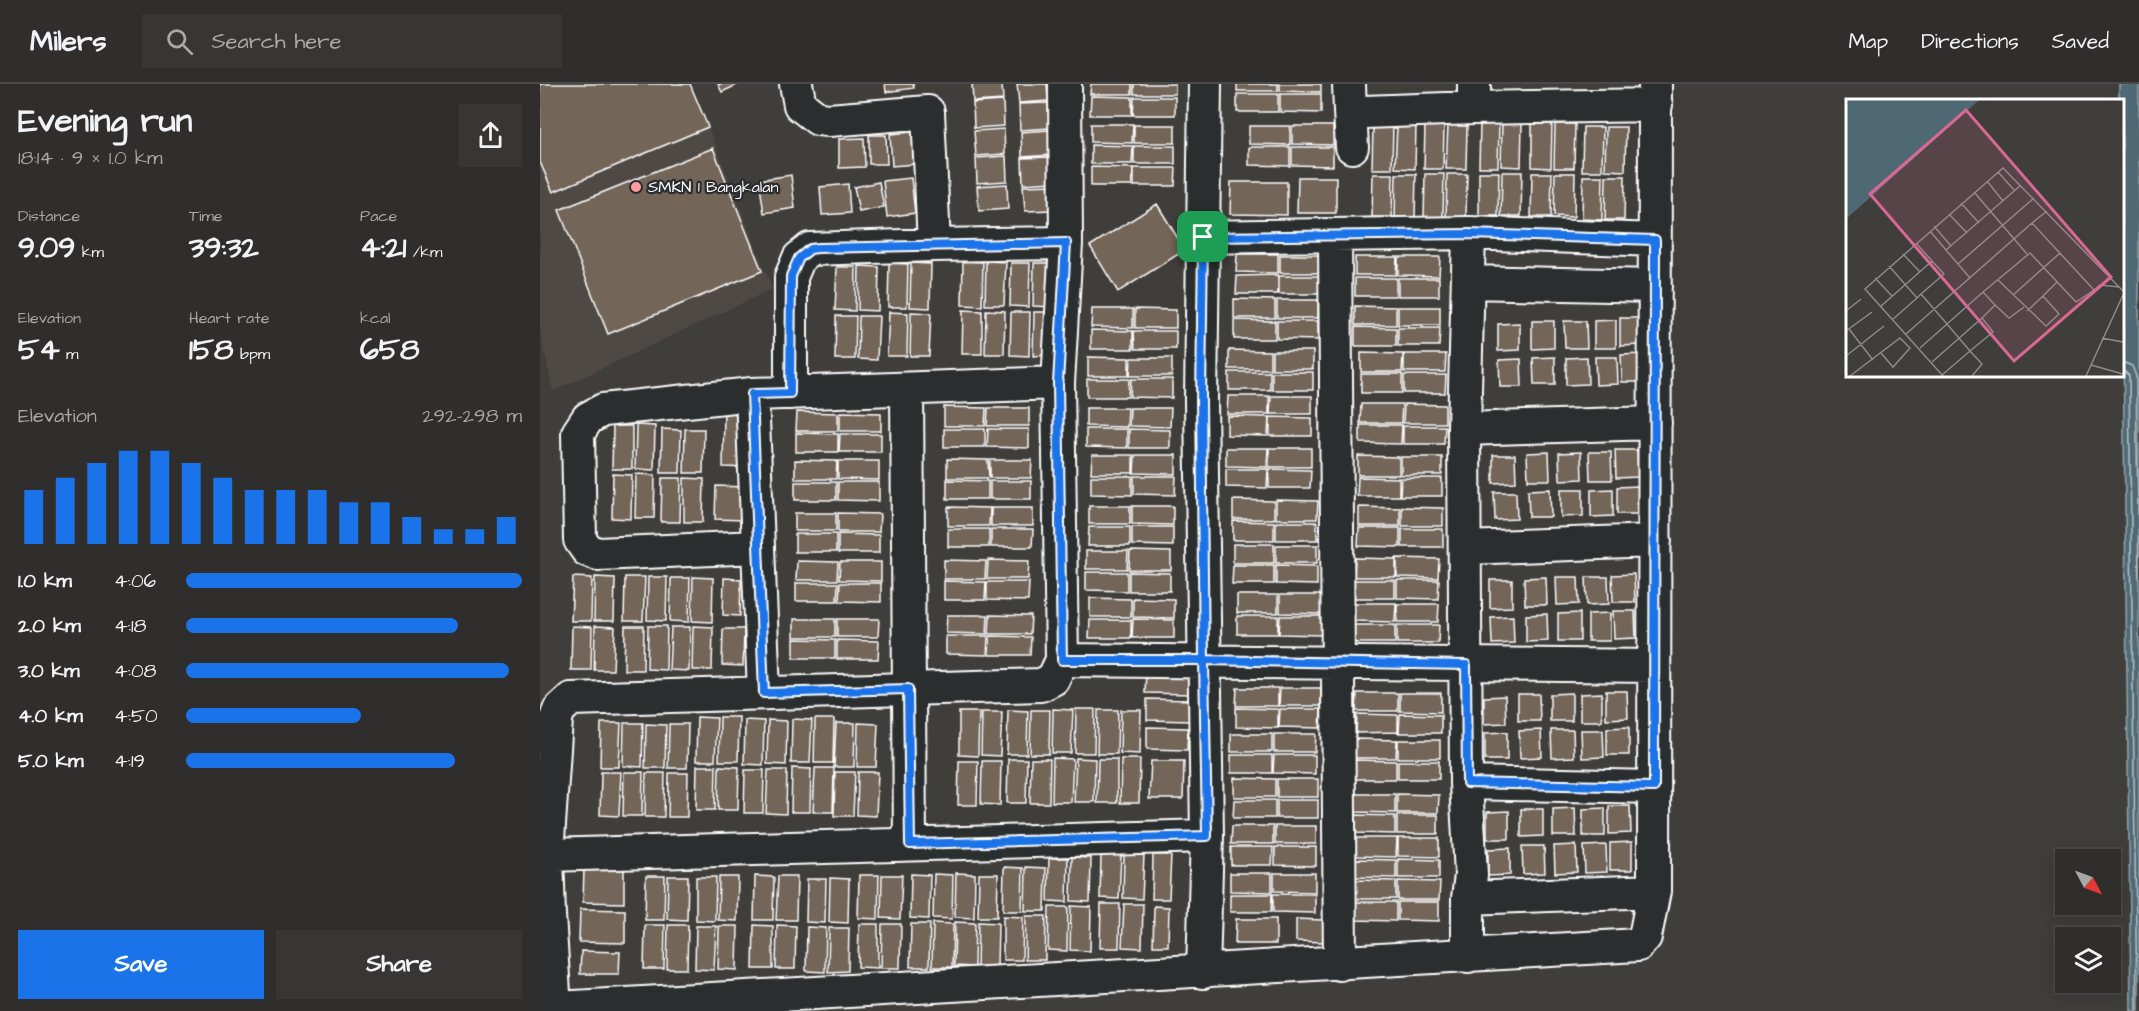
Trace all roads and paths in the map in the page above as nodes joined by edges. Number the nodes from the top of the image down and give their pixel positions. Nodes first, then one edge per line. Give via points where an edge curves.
1 (796, 84) edge
2 (1065, 84) edge
3 (1205, 84) edge
4 (1655, 95) edge
5 (1474, 96) edge
6 (929, 98) edge
7 (1350, 98) edge
8 (1352, 147) dead end
9 (1469, 234) junction
10 (1335, 235) junction
11 (1203, 237) junction
12 (1655, 240) junction
13 (1066, 243) junction
14 (934, 245) junction
15 (1468, 282) junction
16 (1655, 286) junction
17 (1058, 383) junction
18 (907, 389) junction
19 (790, 393) junction
20 (752, 394) junction
21 (1655, 423) junction
22 (1464, 429) junction
23 (1655, 541) junction
24 (759, 547) junction
25 (1465, 548) junction
26 (1062, 660) junction
27 (1204, 660) junction
28 (1340, 662) junction
29 (1466, 665) junction
30 (1654, 666) junction
31 (908, 689) junction
32 (764, 693) junction
33 (1467, 783) junction
34 (1654, 787) junction
35 (1207, 836) junction
36 (910, 844) junction
37 (548, 855) junction
38 (1653, 891) junction
39 (1468, 898) junction
40 (545, 921) edge
41 (1468, 956) junction
42 (1340, 963) junction
43 (1203, 972) junction
44 (548, 1009) edge

1 - 6 street via 800,105 818,119
2 - 13 street
3 - 11 street
4 - 5 street
4 - 12 street
5 - 7 street
6 - 14 street
7 - 8 street
9 - 10 street
9 - 12 street
9 - 15 street
10 - 11 street
10 - 28 street
11 - 27 street
12 - 16 street
13 - 14 street
13 - 17 street
14 - 19 street via 810,249 799,258 791,276
15 - 16 street
15 - 22 street
16 - 21 street
17 - 18 street
17 - 26 street
18 - 19 street
18 - 31 street
19 - 20 street
20 - 24 street
20 - 24 street via 603,410 588,418 578,433 580,540 587,550 598,554
21 - 22 street
21 - 23 street
22 - 25 street
23 - 25 street
23 - 30 street
24 - 32 street
25 - 29 street
26 - 27 street
26 - 31 street via 1053,679 1041,685
27 - 28 street
27 - 35 street
28 - 29 street
28 - 42 street
29 - 30 street
29 - 33 street
30 - 34 street
31 - 32 street
31 - 36 street
32 - 37 street via 577,698 565,703 556,719
33 - 34 street
33 - 39 street via 1471,875
34 - 38 street
35 - 36 street
35 - 43 street
36 - 37 street
37 - 40 street
38 - 39 street
38 - 41 street via 1645,937 1638,945
39 - 41 street
40 - 44 street
41 - 42 street
42 - 43 street
43 - 44 street

